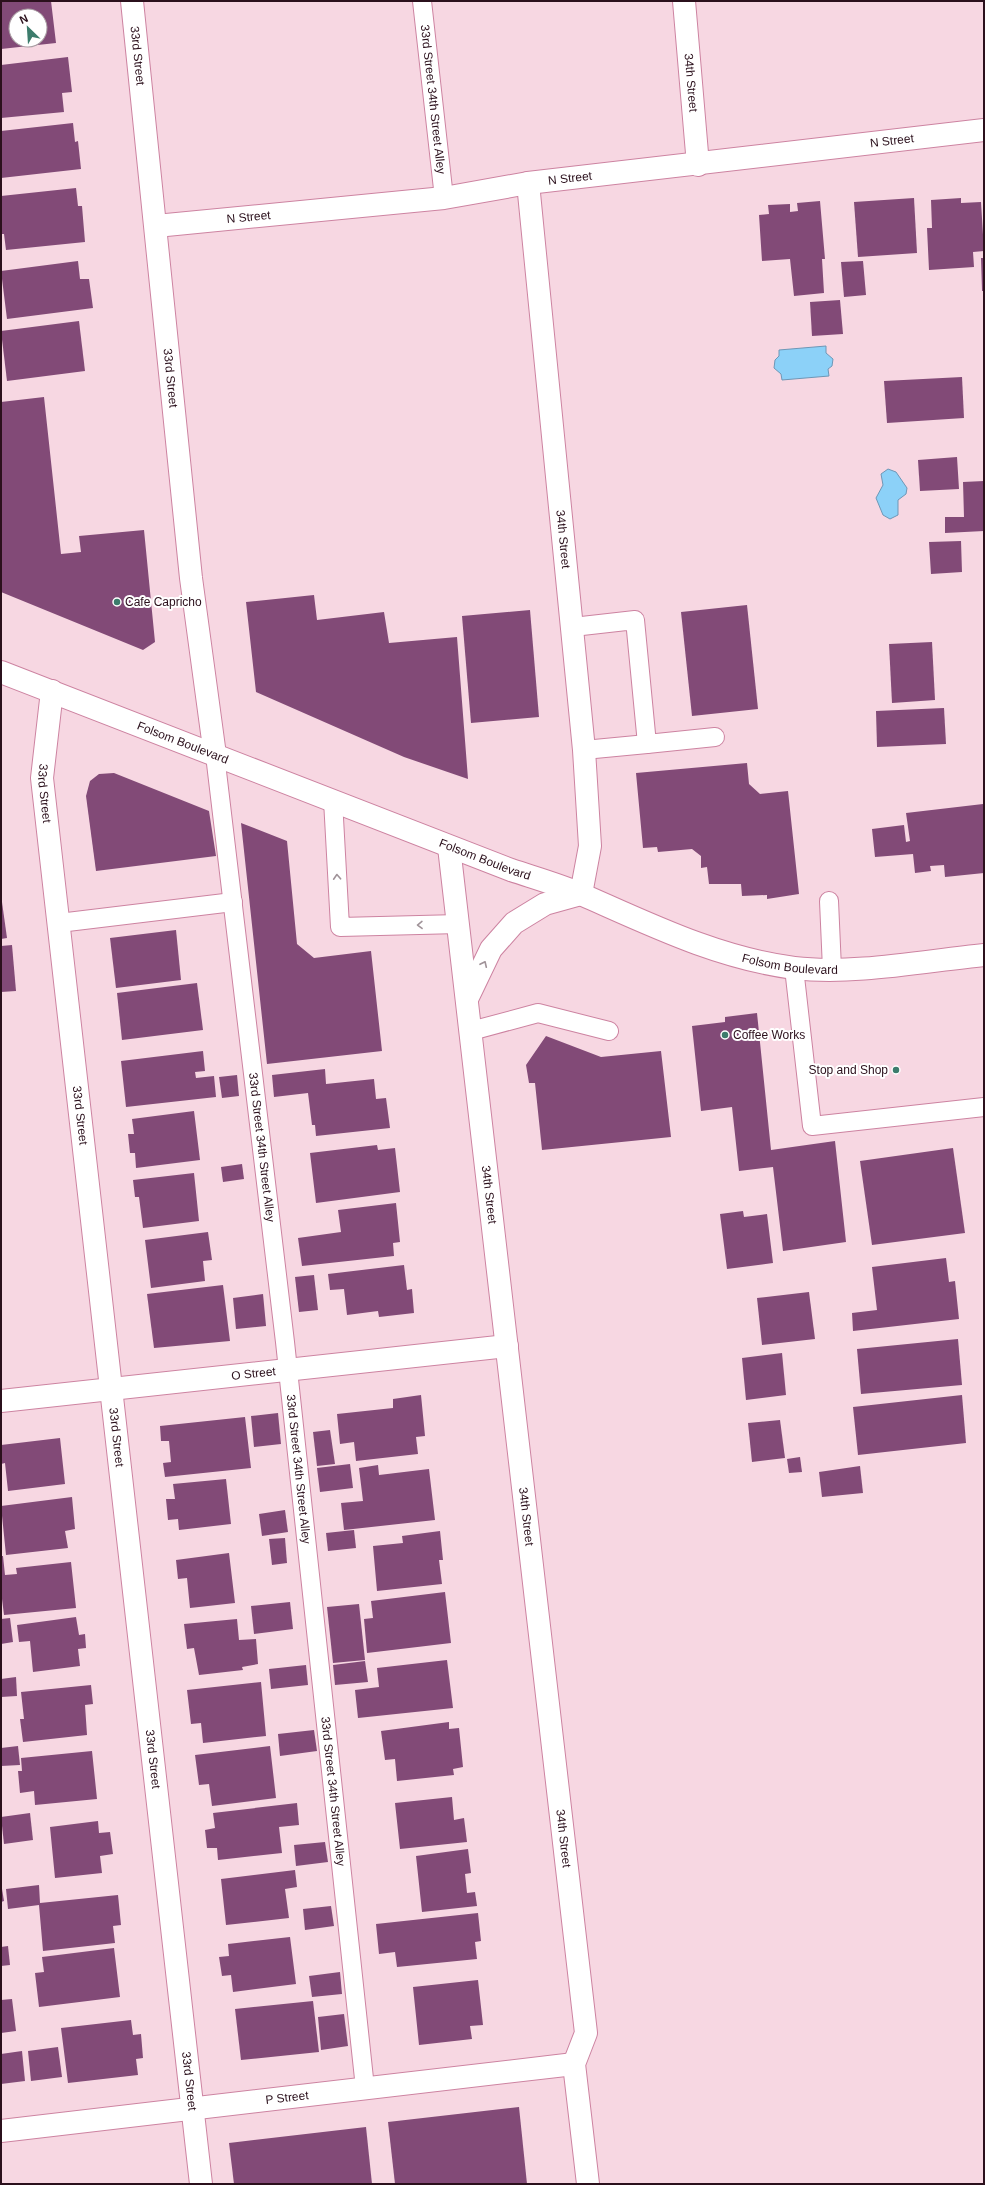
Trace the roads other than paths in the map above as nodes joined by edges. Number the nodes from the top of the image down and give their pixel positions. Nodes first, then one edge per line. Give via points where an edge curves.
1 (132, 1) edge
2 (422, 1) edge
3 (684, 1) edge
4 (984, 130) edge
5 (698, 164) junction
6 (528, 183) junction
7 (444, 198) junction
8 (156, 226) junction
9 (572, 627) junction
10 (1, 672) edge
11 (52, 691) junction
12 (715, 737) dead end
13 (647, 744) junction
14 (584, 750) junction
15 (215, 755) junction
16 (333, 800) junction
17 (449, 847) junction
18 (581, 894) junction
19 (829, 901) dead end
20 (233, 902) junction
21 (59, 923) junction
22 (459, 924) junction
23 (984, 955) edge
24 (794, 968) junction
25 (832, 969) junction
26 (467, 999) junction
27 (471, 1031) junction
28 (609, 1031) dead end
29 (984, 1107) edge
30 (507, 1346) junction
31 (288, 1369) junction
32 (111, 1390) junction
33 (1, 1401) edge
34 (574, 2064) junction
35 (365, 2088) junction
36 (192, 2109) junction
37 (1, 2131) edge
38 (201, 2184) edge
39 (588, 2184) edge

1 - 8 street, 33rd Street
2 - 7 lane, 33rd Street 34th Street Alley
3 - 5 street, 34th Street
4 - 5 street, N Street
5 - 6 street, N Street
6 - 7 street, N Street
6 - 9 street, 34th Street
7 - 8 street, N Street
8 - 15 street, 33rd Street via 191,578
9 - 13 lane via 635,620
9 - 14 street, 34th Street
10 - 11 street, Folsom Boulevard
11 - 15 street, Folsom Boulevard
11 - 21 street, 33rd Street via 42,778
12 - 13 lane
13 - 14 lane
14 - 18 street, 34th Street via 590,846
15 - 16 street, Folsom Boulevard
15 - 20 lane, 33rd Street 34th Street Alley
16 - 17 street, Folsom Boulevard
22 -> 16 lane via 340,927
17 - 18 street, Folsom Boulevard
17 - 22 street, 34th Street
18 - 24 street, Folsom Boulevard via 669,934 719,951
26 -> 18 street via 491,949 514,923 544,904
19 - 25 lane
20 - 21 lane
20 - 31 lane, 33rd Street 34th Street Alley
21 - 32 street, 33rd Street
22 - 26 street, 34th Street
23 - 25 street, Folsom Boulevard
24 - 25 street, Folsom Boulevard
24 - 29 lane via 812,1126
26 - 27 street, 34th Street
27 - 28 lane via 538,1013
27 - 30 street, 34th Street
30 - 31 street, O Street
30 - 34 street, 34th Street via 586,2033
31 - 32 street, O Street
31 - 35 lane, 33rd Street 34th Street Alley
32 - 33 street, O Street
32 - 36 street, 33rd Street
34 - 35 street, P Street
34 - 39 street, 34th Street
35 - 36 street, P Street
36 - 37 street, P Street
36 - 38 street, 33rd Street

